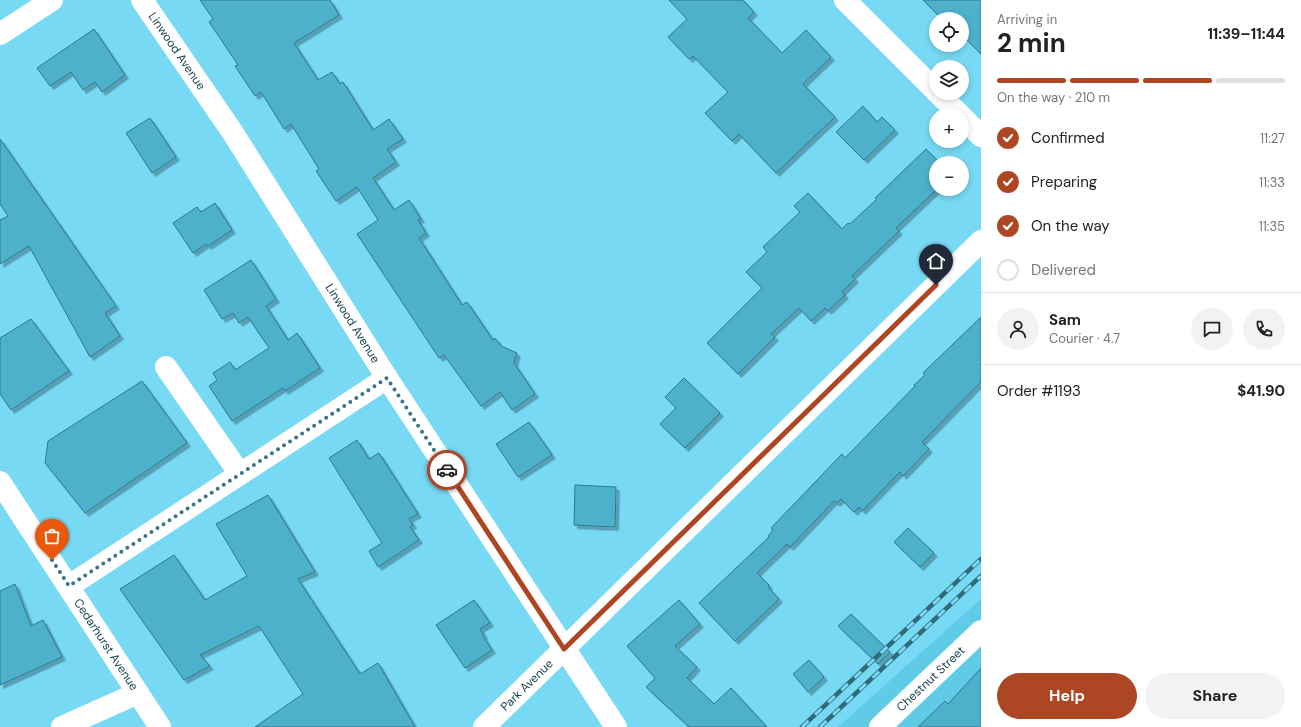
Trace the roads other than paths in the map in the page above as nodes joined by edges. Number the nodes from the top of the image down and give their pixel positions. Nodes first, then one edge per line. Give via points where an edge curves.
1 (52, 0) edge
2 (142, 0) edge
3 (845, 0) edge
4 (0, 34) edge
5 (929, 84) edge
6 (945, 100) edge
7 (953, 108) edge
8 (969, 124) edge
9 (981, 136) edge
10 (981, 241) edge
11 (166, 367) dead end
12 (387, 378) junction
13 (240, 474) junction
14 (0, 482) edge
15 (69, 586) junction
16 (981, 630) edge
17 (564, 649) junction
18 (138, 693) junction
19 (62, 727) edge
20 (160, 727) edge
21 (484, 727) edge
22 (616, 727) edge
23 (880, 727) edge

1 - 4 street
2 - 12 street, Linwood Avenue via 233,133
3 - 5 street
6 - 7 street
8 - 9 street
10 - 17 street, Park Avenue
11 - 13 street
12 - 13 street
12 - 17 street, Linwood Avenue
13 - 15 street
14 - 15 street, Cedarhurst Avenue
15 - 18 street, Cedarhurst Avenue
16 - 23 street, Chestnut Street
17 - 21 street, Park Avenue
17 - 22 street, Linwood Avenue
18 - 19 street
18 - 20 street, Cedarhurst Avenue

